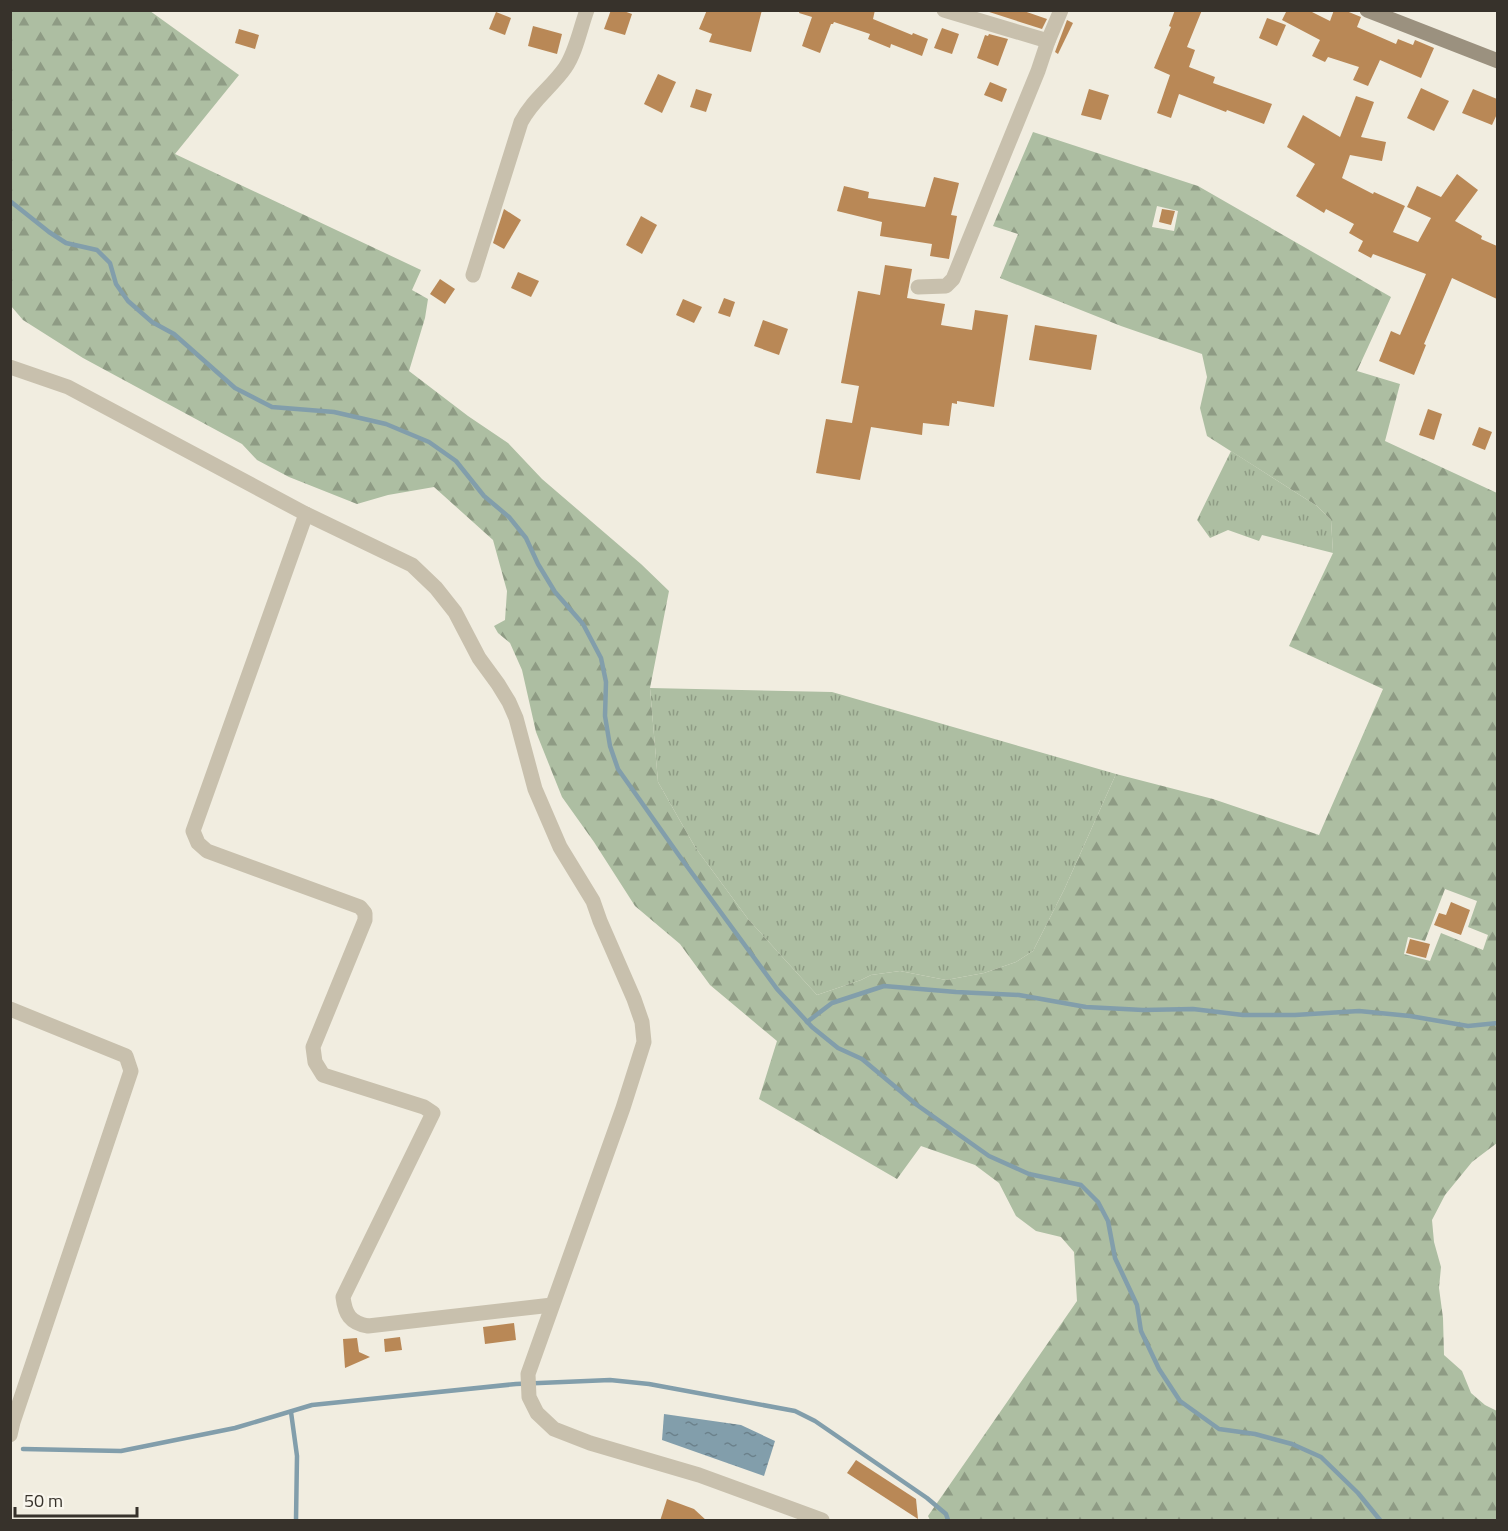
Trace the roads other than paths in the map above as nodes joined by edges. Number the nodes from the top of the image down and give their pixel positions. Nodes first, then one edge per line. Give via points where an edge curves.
1 (587, 10) edge
2 (944, 10) edge
3 (1061, 10) edge
4 (1366, 10) edge
5 (1048, 41) junction
6 (1497, 61) edge
7 (473, 275) dead end
8 (918, 287) dead end
9 (10, 367) edge
10 (306, 514) junction
11 (10, 1009) edge
12 (552, 1305) junction
13 (10, 1435) edge
14 (822, 1521) edge

1 - 7 street via 568,62 532,103 521,122
2 - 5 street
3 - 5 street
4 - 6 street
5 - 8 street via 953,279 946,286
9 - 10 street via 68,387
10 - 12 street via 412,565 455,612 479,658 509,702 546,817 593,901 642,1022 644,1042
10 - 12 street via 193,831 207,851 360,907 365,920 313,1047 315,1062 323,1075 433,1113 344,1297 348,1318 368,1326
11 - 13 street via 126,1056 131,1071
12 - 14 street via 528,1374 529,1396 537,1413 554,1429 699,1475

